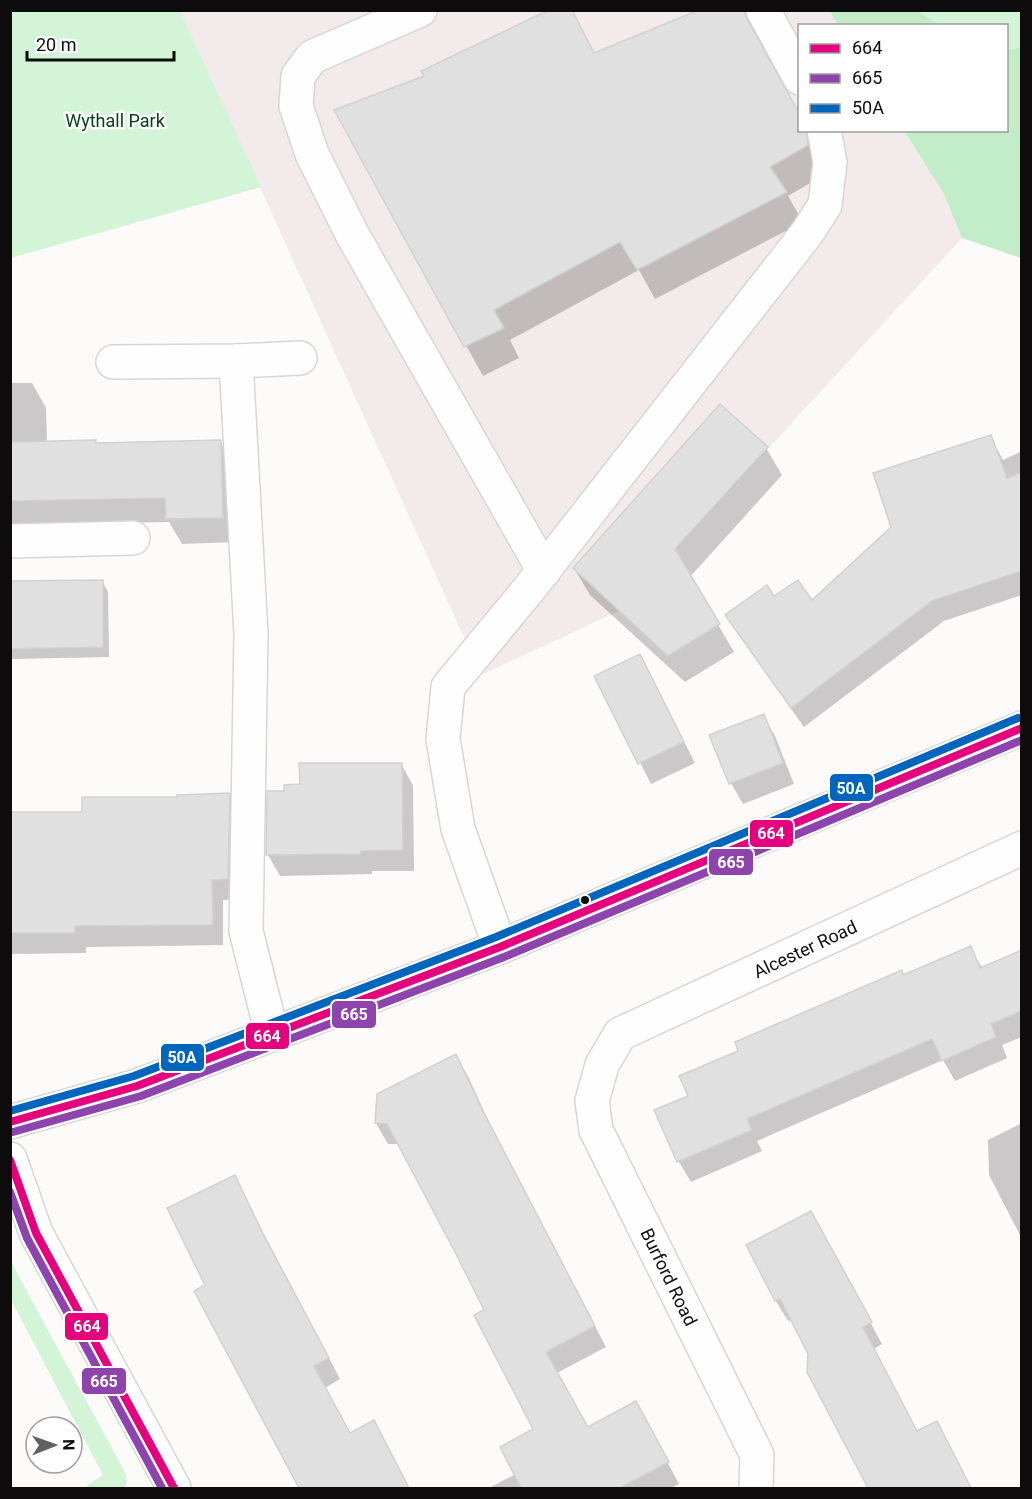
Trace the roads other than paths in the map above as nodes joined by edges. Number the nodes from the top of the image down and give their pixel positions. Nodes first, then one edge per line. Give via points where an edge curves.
1 (420, 10) edge
2 (763, 10) edge
3 (798, 74) edge
4 (824, 132) edge
5 (300, 358) dead end
6 (236, 361) junction
7 (113, 362) dead end
8 (133, 538) dead end
9 (10, 541) edge
10 (544, 571) junction
11 (1022, 728) edge
12 (1022, 848) edge
13 (500, 947) junction
14 (272, 1034) junction
15 (602, 1065) joint
16 (10, 1122) edge
17 (10, 1160) edge
18 (174, 1488) edge
19 (756, 1488) edge

1 - 10 street via 312,57 298,76 296,106 312,154 352,234
2 - 3 street
4 - 10 street via 830,162 825,205
5 - 6 street
6 - 7 street
6 - 14 street via 251,634 246,931
8 - 9 street
10 - 13 street via 448,687 443,739 458,829
11 - 13 street
12 - 15 street, Alcester Road via 620,1034
13 - 14 street
14 - 16 street via 136,1086
15 - 19 street, Burford Road via 592,1101 596,1130 757,1455
17 - 18 street via 36,1233

